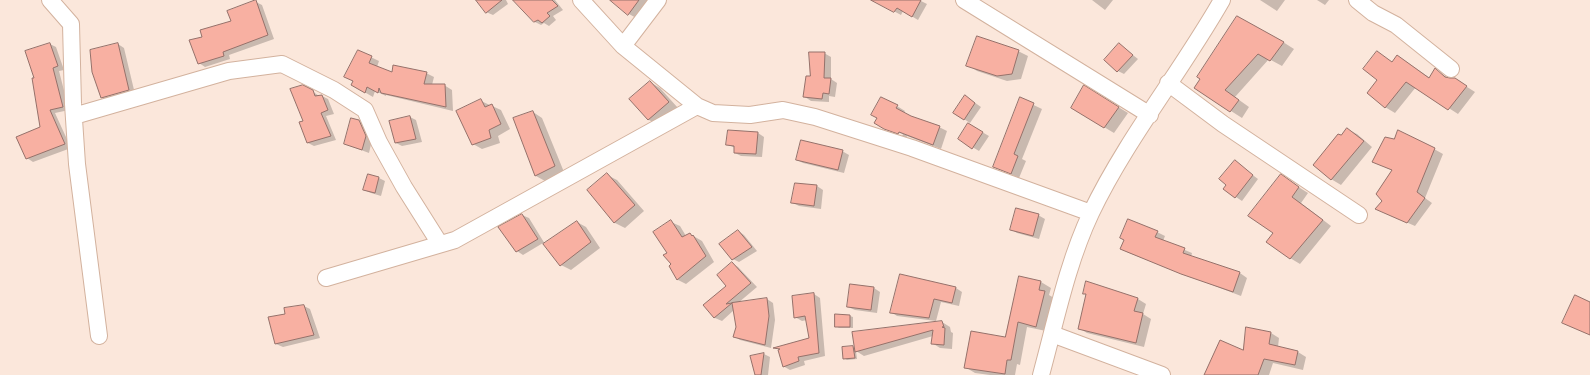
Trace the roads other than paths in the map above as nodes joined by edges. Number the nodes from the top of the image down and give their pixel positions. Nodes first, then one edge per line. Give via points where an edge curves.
1 (50, 0) edge
2 (581, 0) edge
3 (658, 0) edge
4 (964, 0) edge
5 (1222, 0) edge
6 (1357, 0) edge
7 (623, 46) junction
8 (1451, 69) dead end
9 (1168, 83) junction
10 (697, 106) junction
11 (1150, 115) junction
12 (74, 116) junction
13 (1091, 213) junction
14 (1359, 215) dead end
15 (440, 244) junction
16 (326, 278) dead end
17 (1052, 334) junction
18 (99, 336) dead end
19 (1041, 375) edge
20 (1162, 375) edge

1 - 12 street via 71,24
2 - 7 street
3 - 7 street
4 - 11 street
5 - 9 street
6 - 8 street via 1373,13 1396,25
7 - 10 street
9 - 11 street
9 - 14 street via 1223,124
10 - 13 street via 713,112 750,115 783,110 815,117 912,148
10 - 15 street via 455,240
11 - 13 street
12 - 15 street via 229,71 282,64 334,90 365,110 400,181
12 - 18 street via 77,164
13 - 17 street via 1070,264
15 - 16 street
17 - 19 street
17 - 20 street

